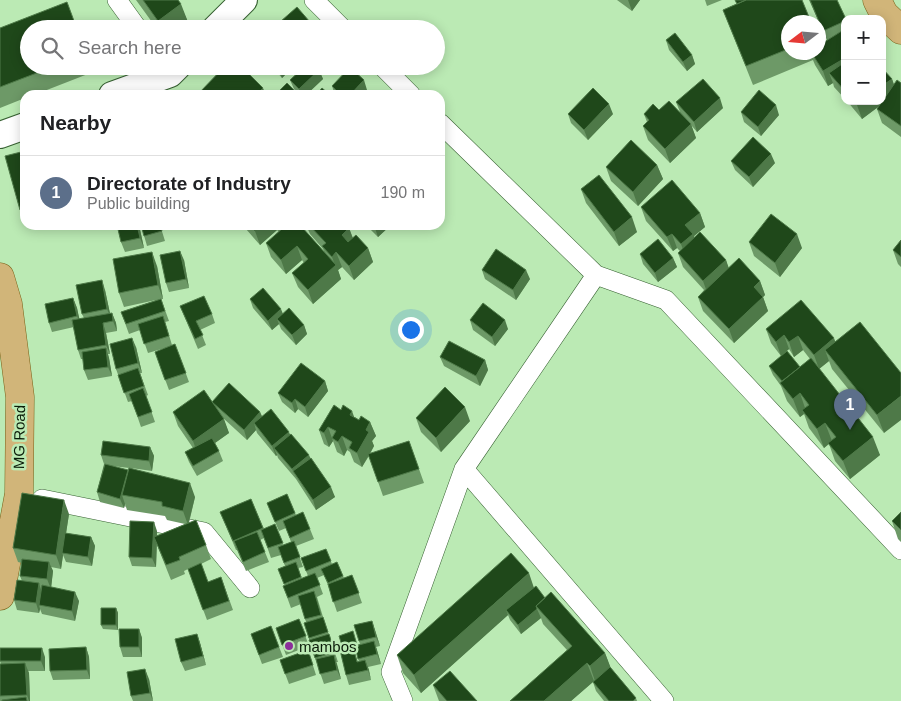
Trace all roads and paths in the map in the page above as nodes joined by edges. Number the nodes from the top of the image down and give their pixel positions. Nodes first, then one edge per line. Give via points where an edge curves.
1 (117, 0) edge
2 (244, 0) edge
3 (314, 0) edge
4 (876, 0) edge
5 (131, 20) edge
6 (224, 20) edge
7 (334, 20) edge
8 (901, 30) edge
9 (157, 75) edge
10 (391, 75) edge
11 (123, 90) edge
12 (406, 90) edge
13 (20, 128) edge
14 (445, 128) edge
15 (0, 135) edge
16 (596, 275) junction
17 (0, 277) edge
18 (464, 469) junction
19 (19, 494) junction
20 (5, 537) edge
21 (901, 550) edge
22 (250, 588) dead end
23 (0, 596) edge
24 (404, 701) edge
25 (664, 701) edge

1 - 5 street
2 - 6 main road
3 - 7 street
4 - 8 main road via 884,14
9 - 11 main road
10 - 12 street
13 - 15 main road
14 - 16 street
16 - 18 street
16 - 21 street via 666,300
17 - 19 main road, MG Road via 8,304 20,397
18 - 24 street via 391,672
18 - 25 street
19 - 20 main road, MG Road
19 - 22 street via 204,532
20 - 23 main road, MG Road

